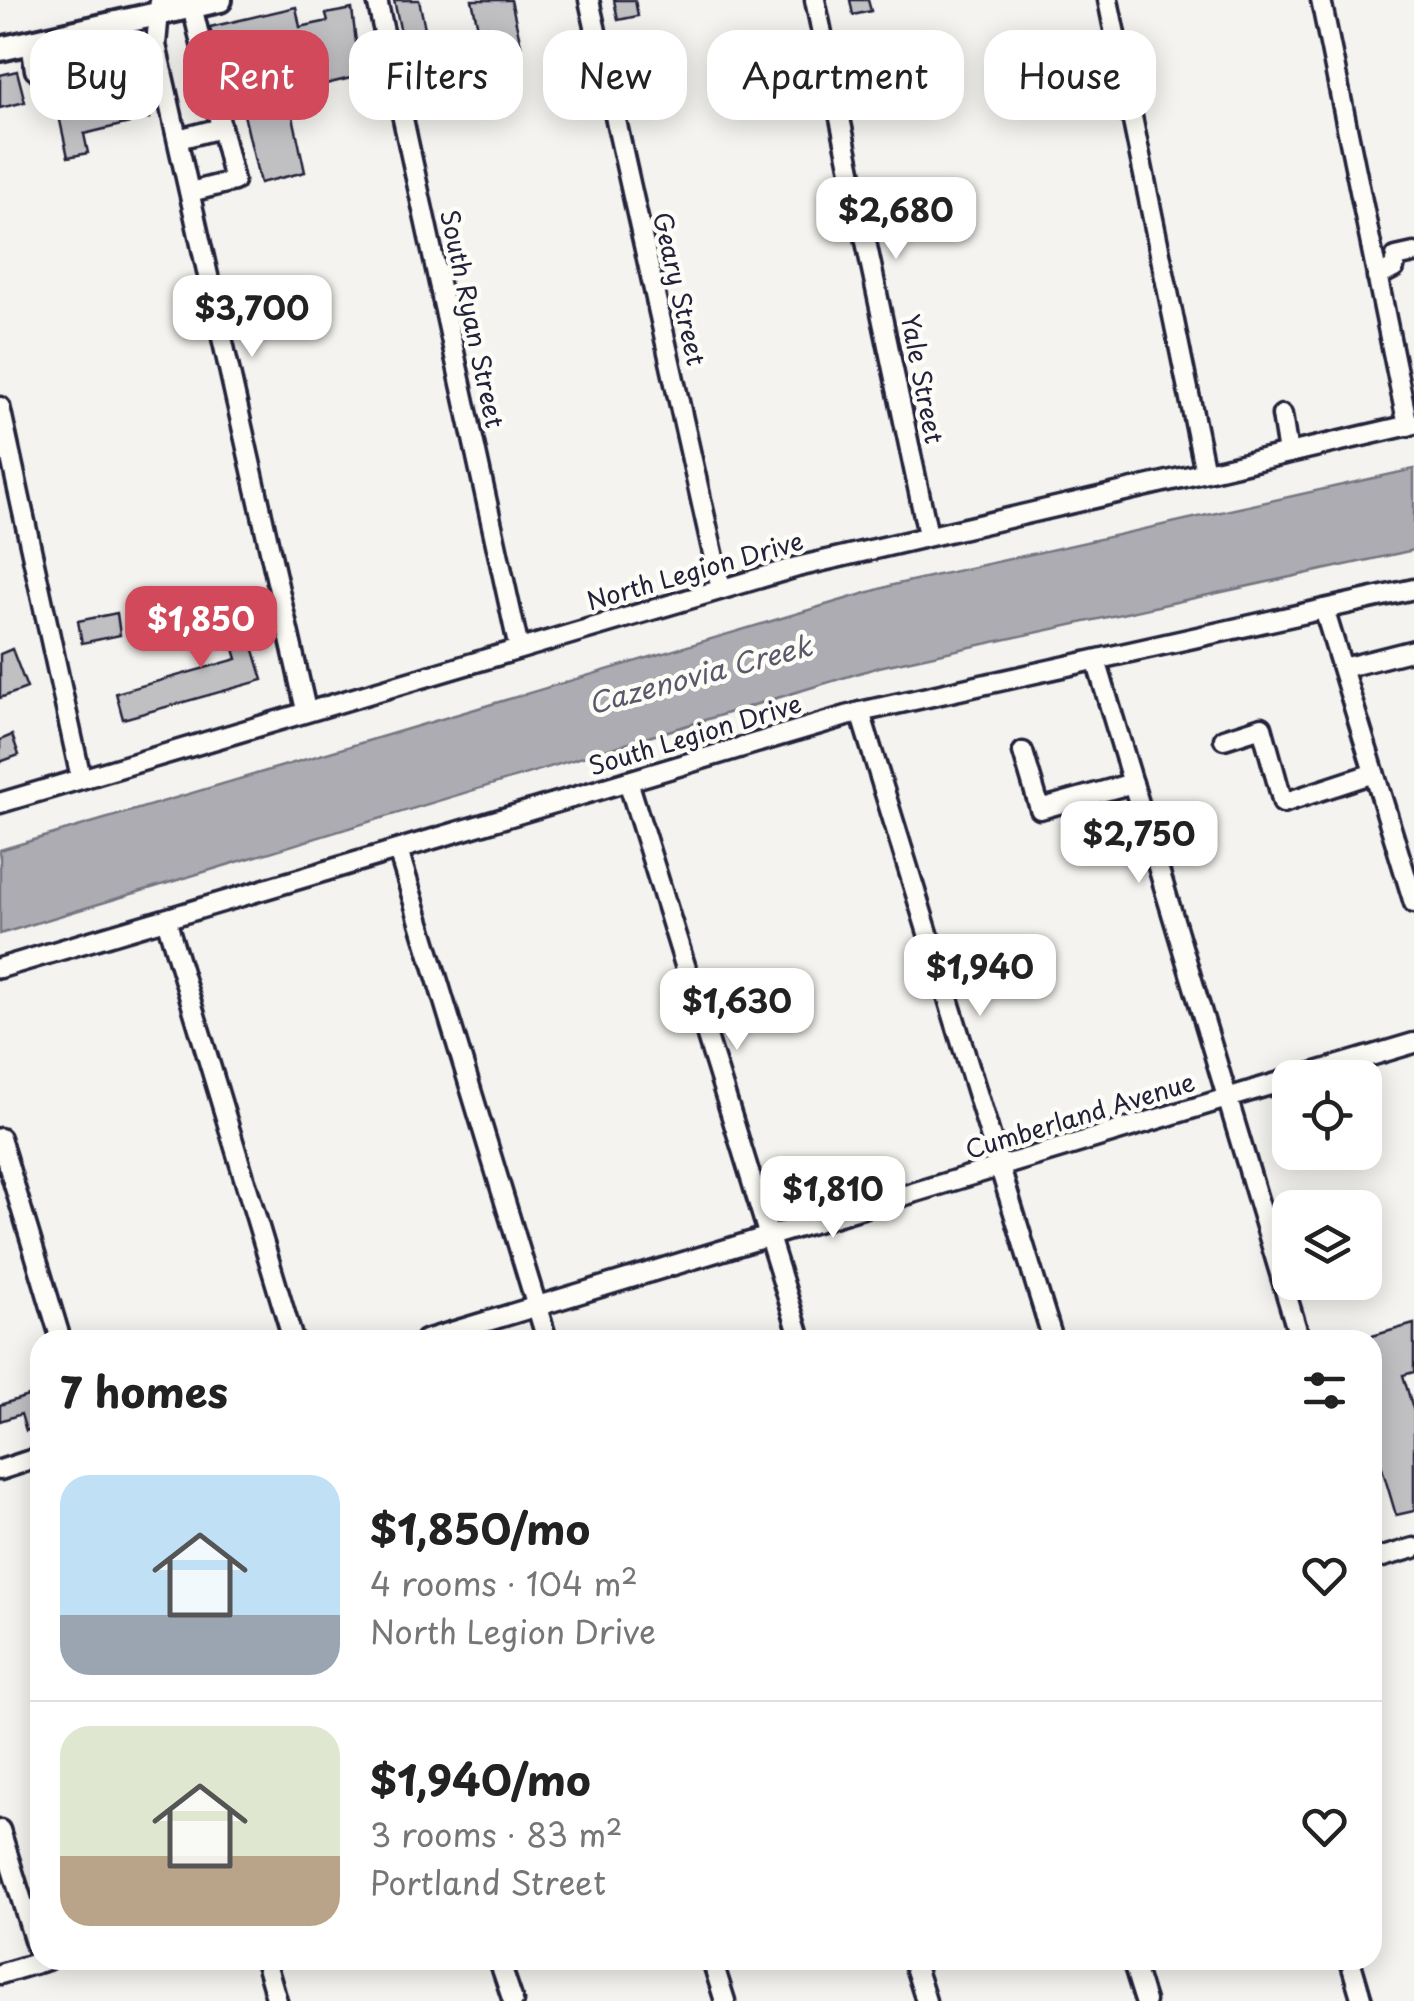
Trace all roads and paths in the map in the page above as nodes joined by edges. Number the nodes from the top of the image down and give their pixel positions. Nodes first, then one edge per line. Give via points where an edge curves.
1 (220, 0) edge
2 (377, 0) edge
3 (589, 0) edge
4 (815, 0) edge
5 (1108, 0) edge
6 (1321, 0) edge
7 (192, 6) junction
8 (159, 7) edge
9 (85, 30) edge
10 (30, 42) edge
11 (0, 49) edge
12 (221, 128) junction
13 (178, 139) junction
14 (190, 192) junction
15 (1414, 253) edge
16 (1377, 277) junction
17 (0, 407) edge
18 (1282, 415) dead end
19 (1411, 425) edge
20 (1288, 453) junction
21 (1205, 472) junction
22 (928, 535) junction
23 (721, 589) junction
24 (1414, 589) edge
25 (1324, 610) junction
26 (519, 649) junction
27 (1414, 650) edge
28 (1096, 660) junction
29 (1343, 668) junction
30 (306, 710) junction
31 (860, 712) junction
32 (1224, 739) dead end
33 (1024, 752) dead end
34 (1374, 773) junction
35 (81, 778) junction
36 (628, 780) junction
37 (1133, 783) junction
38 (0, 803) edge
39 (398, 850) junction
40 (1414, 903) edge
41 (166, 919) junction
42 (0, 968) edge
43 (1414, 1043) edge
44 (1355, 1060) edge
45 (1272, 1084) edge
46 (1227, 1098) junction
47 (0, 1138) edge
48 (1000, 1166) junction
49 (769, 1236) junction
50 (536, 1306) junction
51 (58, 1330) edge
52 (290, 1330) edge
53 (458, 1330) edge
54 (544, 1330) edge
55 (798, 1330) edge
56 (1050, 1330) edge
57 (1297, 1330) edge
58 (30, 1460) edge
59 (0, 1470) edge
60 (1414, 1548) edge
61 (1382, 1557) edge
62 (0, 1830) edge
63 (30, 1919) edge
64 (30, 1965) edge
65 (268, 1970) edge
66 (503, 1970) edge
67 (715, 1970) edge
68 (916, 1970) edge
69 (1135, 1970) edge
70 (1353, 1970) edge
71 (0, 1974) edge
72 (277, 2001) edge
73 (513, 2001) edge
74 (724, 2001) edge
75 (926, 2001) edge
76 (1145, 2001) edge
77 (1362, 2001) edge

1 - 7 main road
2 - 26 street, South Ryan Street
3 - 23 street, Geary Street
4 - 22 street, Yale Street
5 - 21 street
6 - 16 street
7 - 8 main road
7 - 12 street
8 - 9 main road
8 - 13 street via 156,45
10 - 11 main road
12 - 13 street
12 - 14 street via 234,181
13 - 14 street
14 - 30 street
15 - 16 street via 1396,257 1394,268
16 - 19 street
17 - 35 street
18 - 20 street
19 - 20 street, North Legion Drive
20 - 21 street, North Legion Drive
21 - 22 street, North Legion Drive
22 - 23 street, North Legion Drive
23 - 26 street, North Legion Drive
24 - 25 street, South Legion Drive
25 - 28 street, South Legion Drive
25 - 29 street
26 - 30 street, North Legion Drive
27 - 29 street
28 - 31 street, South Legion Drive
28 - 37 street
29 - 34 street
30 - 35 street, North Legion Drive
31 - 36 street, South Legion Drive
31 - 48 street
32 - 34 street via 1262,726 1283,803
33 - 37 street via 1040,809
34 - 40 street
35 - 38 street, North Legion Drive
36 - 39 street, South Legion Drive
36 - 49 street
37 - 46 street
39 - 41 street, South Legion Drive
39 - 50 street
41 - 42 street, South Legion Drive
41 - 52 street
43 - 44 street, Cumberland Avenue
45 - 46 street, Cumberland Avenue
46 - 48 street, Cumberland Avenue
46 - 57 street
47 - 51 street
48 - 49 street, Cumberland Avenue
48 - 56 street
49 - 50 street, Cumberland Avenue
49 - 55 street
50 - 53 street, Cumberland Avenue
50 - 54 street
58 - 59 street
60 - 61 street
62 - 63 street
64 - 71 street
65 - 72 street
66 - 73 street
67 - 74 street
68 - 75 street
69 - 76 street
70 - 77 street

